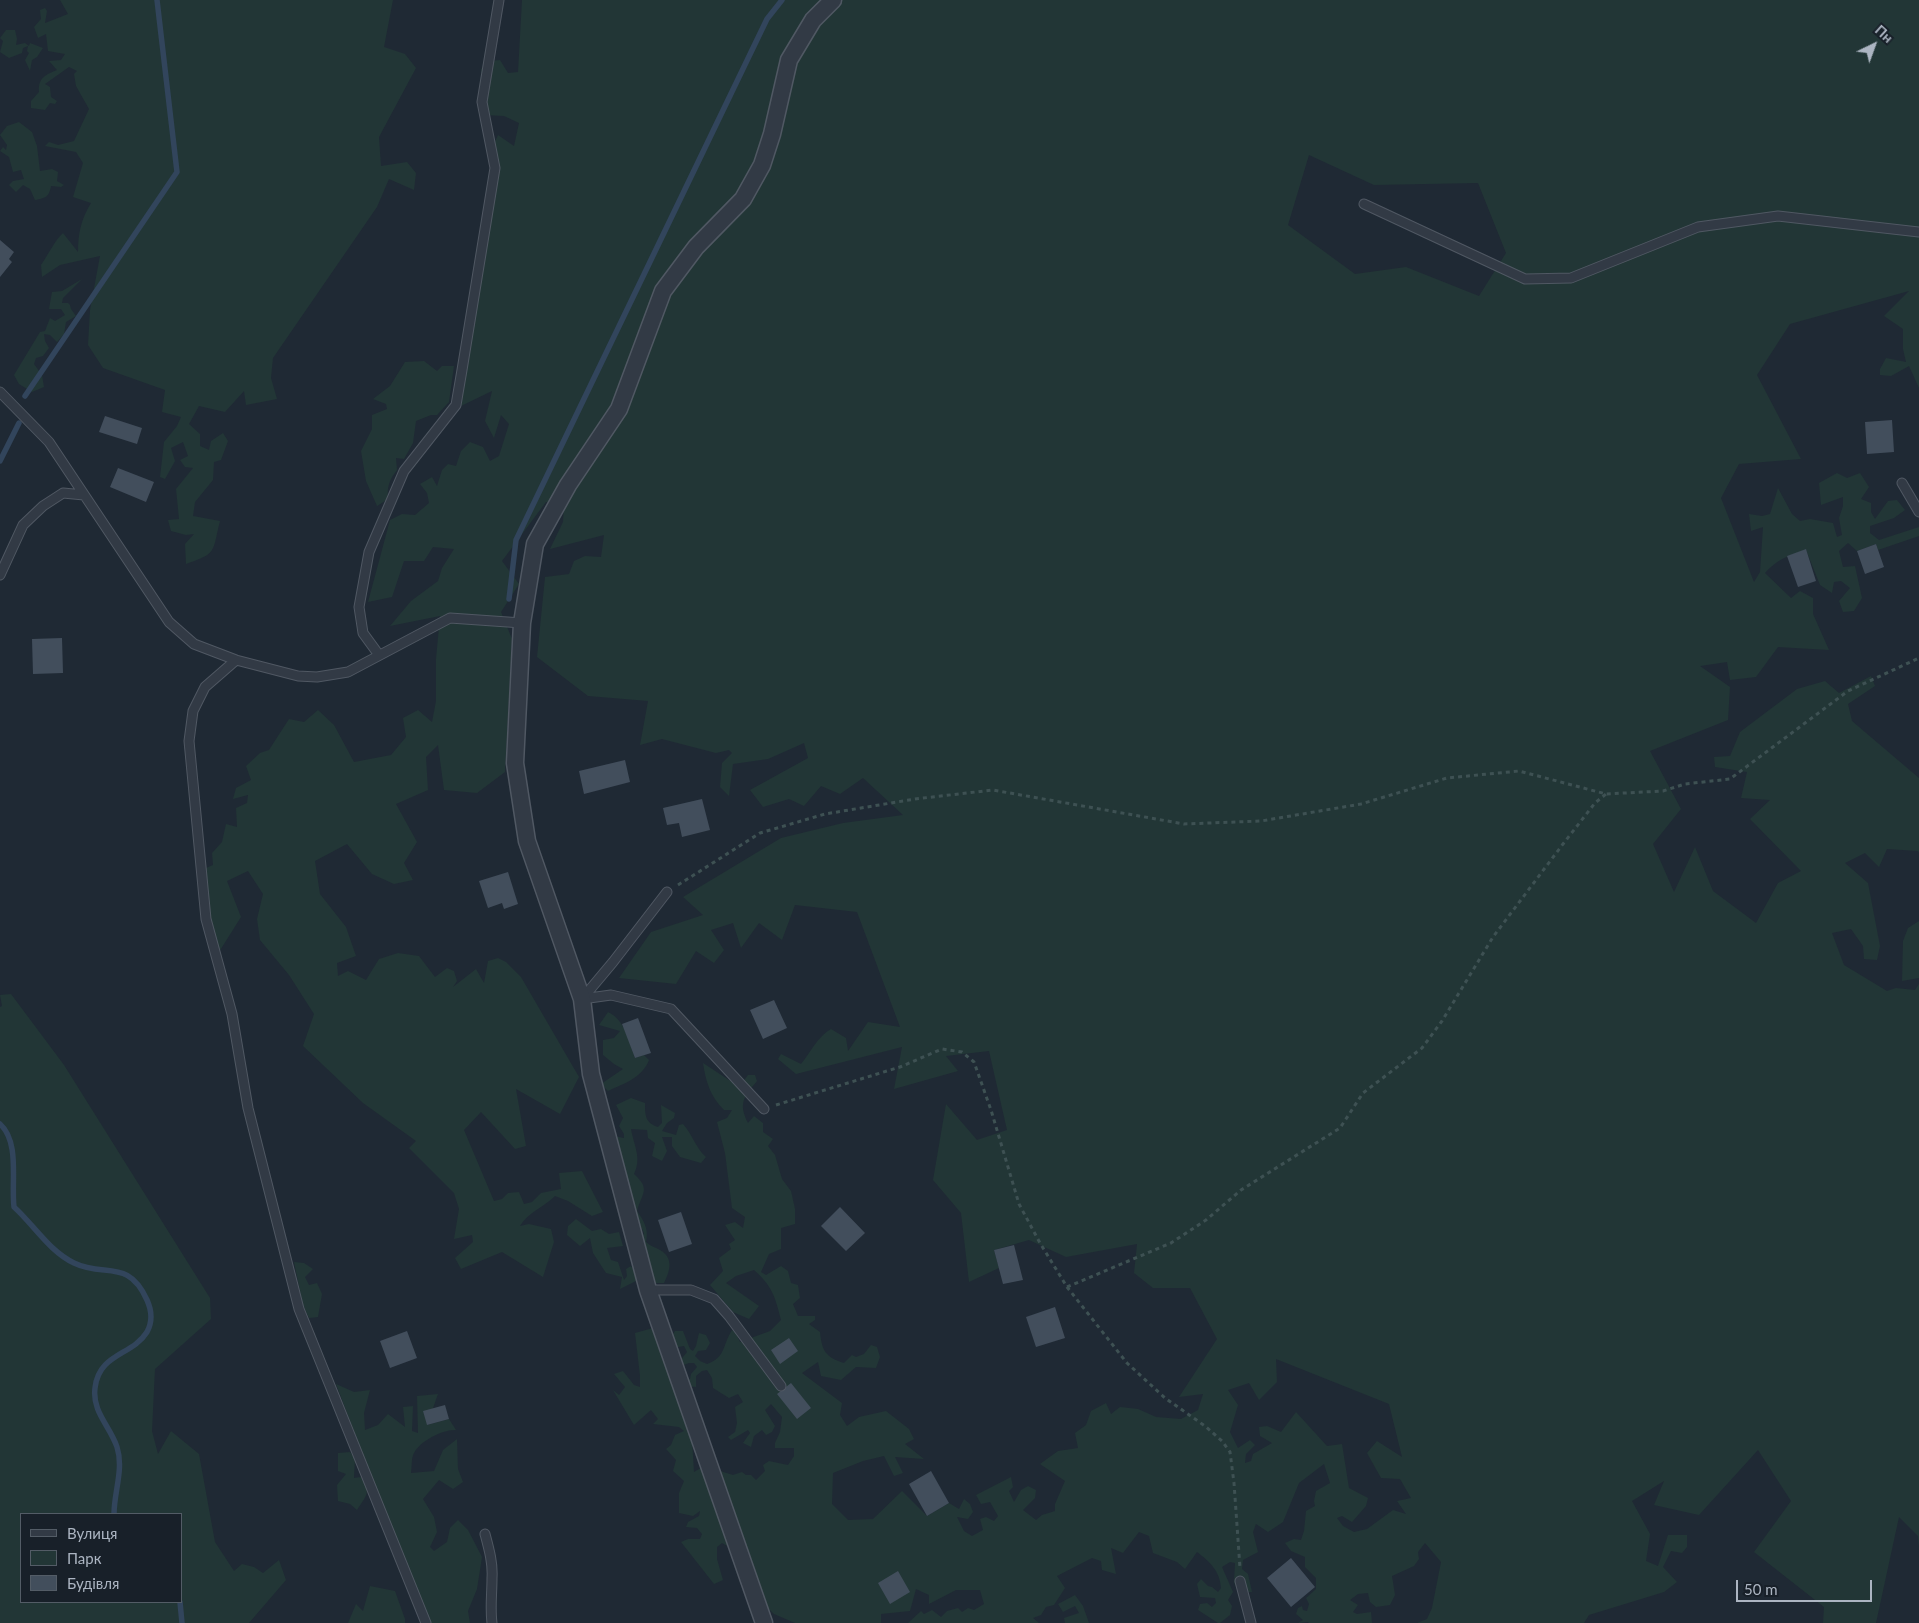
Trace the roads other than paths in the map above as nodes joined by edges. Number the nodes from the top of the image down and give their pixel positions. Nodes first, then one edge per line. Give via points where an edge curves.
1 (498, 0) edge
2 (833, 0) edge
3 (1364, 204) dead end
4 (1919, 232) edge
5 (0, 392) edge
6 (1902, 483) dead end
7 (84, 495) junction
8 (1919, 512) edge
9 (0, 575) edge
10 (522, 623) junction
11 (379, 655) junction
12 (236, 660) junction
13 (667, 892) road end
14 (582, 999) junction
15 (764, 1109) road end
16 (648, 1290) junction
17 (780, 1386) dead end
18 (485, 1534) dead end
19 (1240, 1581) road end
20 (426, 1623) edge
21 (492, 1623) edge
22 (764, 1623) edge
23 (1251, 1623) edge

1 - 11 lane via 482,102 495,168 456,406 404,471 369,552 359,607 362,632
2 - 10 street via 813,20 789,60 762,165 743,199 696,246 664,291 619,409 568,485 535,544
3 - 4 lane via 1525,279 1571,278 1698,227 1778,216
5 - 7 lane via 49,442
6 - 8 lane
7 - 9 lane via 63,493 43,506 24,526
7 - 12 lane via 168,622 194,644
10 - 11 lane via 450,618
10 - 14 street via 515,763 527,841
11 - 12 lane via 348,672 317,677 298,676
12 - 20 lane via 205,687 193,712 189,741 206,919 232,1014 248,1108 299,1309
13 - 14 lane
14 - 15 lane via 611,996 671,1009
14 - 16 street via 590,1074
16 - 17 lane via 691,1290 714,1299
16 - 22 street
18 - 21 lane via 492,1567
19 - 23 lane

